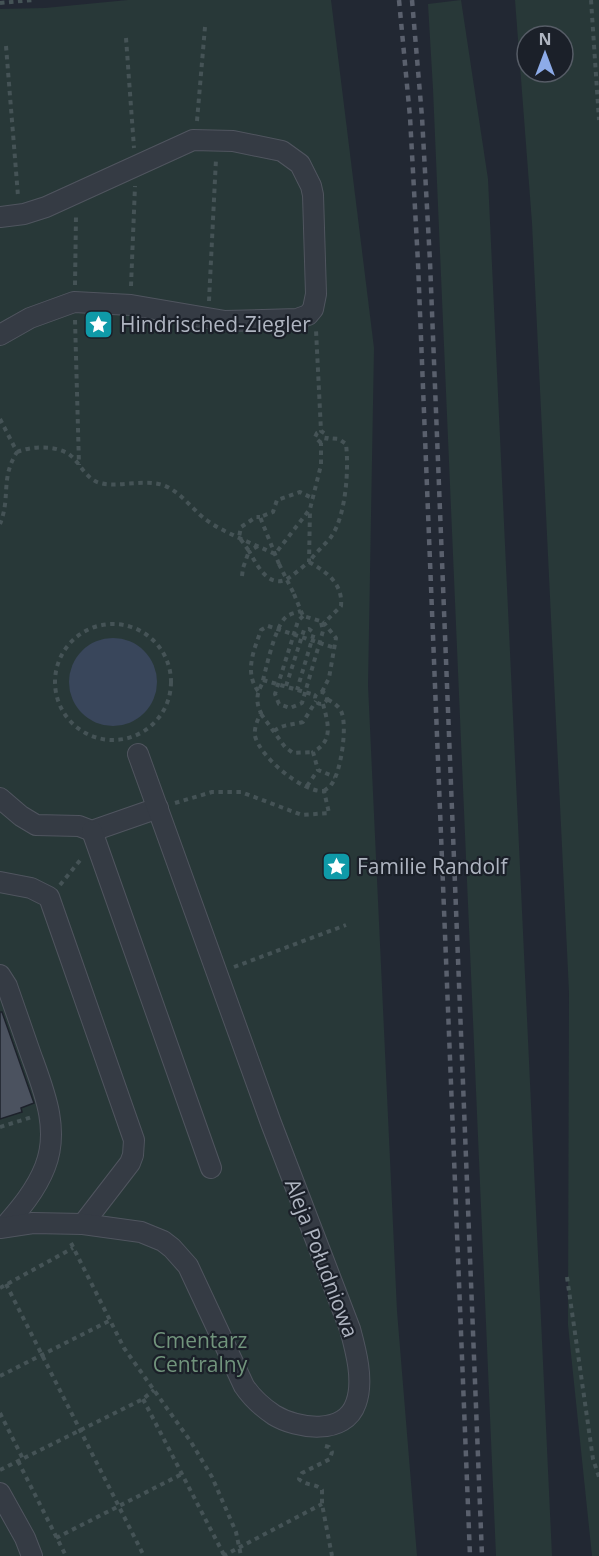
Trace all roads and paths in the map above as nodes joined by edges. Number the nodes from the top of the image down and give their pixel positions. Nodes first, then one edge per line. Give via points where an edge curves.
1 (33, 0) edge
2 (591, 0) edge
3 (0, 3) edge
4 (205, 27) dead end
5 (6, 46) dead end
6 (597, 81) edge
7 (598, 97) edge
8 (599, 120) edge
9 (195, 140) junction
10 (217, 140) junction
11 (76, 194) junction
12 (20, 214) junction
13 (0, 217) edge
14 (74, 302) junction
15 (315, 303) junction
16 (208, 320) junction
17 (0, 335) edge
18 (0, 419) edge
19 (321, 431) junction
20 (327, 438) junction
21 (321, 443) junction
22 (17, 453) junction
23 (80, 466) junction
24 (314, 499) junction
25 (310, 509) junction
26 (260, 517) junction
27 (0, 524) edge
28 (239, 537) junction
29 (258, 546) junction
30 (249, 551) junction
31 (275, 554) junction
32 (309, 562) junction
33 (242, 576) dead end
34 (302, 614) junction
35 (323, 622) junction
36 (278, 630) junction
37 (293, 635) junction
38 (302, 637) junction
39 (312, 640) junction
40 (320, 642) junction
41 (335, 648) junction
42 (263, 680) junction
43 (278, 684) junction
44 (171, 686) joint
45 (286, 686) junction
46 (297, 690) junction
47 (258, 691) junction
48 (305, 692) junction
49 (322, 692) junction
50 (315, 695) junction
51 (327, 699) junction
52 (316, 701) junction
53 (323, 704) junction
54 (261, 713) junction
55 (273, 731) junction
56 (313, 752) junction
57 (138, 754) dead end
58 (318, 770) junction
59 (335, 777) junction
60 (307, 786) junction
61 (324, 791) junction
62 (0, 798) edge
63 (158, 808) junction
64 (94, 836) junction
65 (0, 882) edge
66 (49, 897) junction
67 (346, 925) dead end
68 (217, 974) junction
69 (0, 975) edge
70 (50, 1112) junction
71 (0, 1127) edge
72 (212, 1168) dead end
73 (61, 1223) junction
74 (83, 1224) junction
75 (2, 1228) edge
76 (73, 1248) junction
77 (567, 1277) dead end
78 (6, 1284) junction
79 (0, 1288) edge
80 (109, 1321) junction
81 (42, 1355) junction
82 (0, 1376) edge
83 (154, 1390) junction
84 (143, 1399) junction
85 (0, 1413) edge
86 (80, 1431) junction
87 (321, 1446) dead end
88 (23, 1459) junction
89 (18, 1461) junction
90 (0, 1470) edge
91 (182, 1474) junction
92 (599, 1476) edge
93 (0, 1493) edge
94 (322, 1504) junction
95 (118, 1506) junction
96 (56, 1538) junction
97 (240, 1547) junction
98 (32, 1556) edge
99 (66, 1556) edge
100 (144, 1556) edge
101 (224, 1556) edge
102 (241, 1556) edge
103 (332, 1556) edge

1 - 3 path
2 - 6 path
4 - 9 path
5 - 12 path
6 - 7 path
7 - 8 path
9 - 10 street
9 - 11 street
10 - 15 street via 282,151 296,159 304,171 314,205
10 - 16 path
11 - 12 street
11 - 14 path
12 - 13 street
14 - 16 street via 144,307
14 - 17 street via 30,318
14 - 23 path
15 - 16 street via 308,315 297,319
15 - 19 path
18 - 22 path
19 - 20 path
19 - 21 path via 315,437
20 - 21 path
20 - 32 path via 345,444 347,478 332,535
21 - 24 path
22 - 23 path via 33,448 60,450
22 - 27 path via 3,474
23 - 28 path via 94,481 103,484 149,483 169,488 206,520
24 - 25 path
24 - 26 path via 300,492 277,500 273,512
25 - 31 path
25 - 32 path
26 - 28 path via 241,527
26 - 31 path
28 - 29 path
28 - 30 path
29 - 30 path
29 - 31 path
30 - 32 path via 260,572 275,580 284,580
30 - 33 path
31 - 34 path, bridge
32 - 35 path via 336,583 342,595 341,606
34 - 35 path
34 - 36 path via 289,615
34 - 37 path
35 - 40 path
35 - 41 path via 336,638
36 - 37 path
36 - 42 path
36 - 47 path via 264,627 255,645 251,677
37 - 38 path
37 - 43 path
38 - 39 path
38 - 39 path via 304,630 309,629 314,633
38 - 45 path
39 - 40 path
39 - 46 path
40 - 41 path
40 - 48 path
41 - 49 path
42 - 43 path
42 - 47 path
43 - 45 path
43 - 48 path via 275,694 279,704 290,708 302,703
44 - 44 path via 165,709 150,728 133,737 110,741 86,734 71,723 58,703 55,679 61,656 72,640 93,628 111,624 135,628 155,642 167,662
45 - 46 path
46 - 48 path
47 - 54 path via 257,706
48 - 50 path
49 - 50 path
49 - 51 path
50 - 52 path
51 - 53 path
51 - 59 path via 343,713 341,758
52 - 53 path
52 - 55 path via 303,722
53 - 56 path via 329,730 326,742
54 - 55 path
54 - 60 path via 255,737 261,750 283,773
55 - 56 path via 293,753
56 - 58 path
57 - 63 street, Aleja Południowa
58 - 59 path
58 - 60 path
59 - 61 path
60 - 61 path
61 - 63 path via 329,813 302,814 254,795 226,791 201,794
62 - 64 street via 36,825 79,826
63 - 64 street
63 - 68 street, Aleja Południowa
64 - 66 path
64 - 72 street
65 - 66 street via 31,888
66 - 74 street via 134,1140 130,1163
67 - 68 path
68 - 74 street, Aleja Południowa via 350,1329 359,1381 352,1411 339,1422 318,1427 294,1424 274,1415 244,1386 188,1266 176,1252 163,1241 141,1232
69 - 70 street
70 - 71 path
70 - 75 street via 51,1139 46,1165 27,1199
73 - 74 street, Aleja Południowa
73 - 75 street, Aleja Południowa
73 - 76 path
76 - 78 path
76 - 80 path
77 - 92 path via 593,1459
78 - 79 path
78 - 81 path
80 - 81 path
80 - 83 path via 132,1362
81 - 82 path
81 - 86 path
83 - 84 path
83 - 97 path via 213,1477
84 - 86 path
84 - 91 path
85 - 88 path
86 - 88 path
86 - 95 path
87 - 94 path via 331,1449 330,1459 302,1473 299,1479 320,1488
88 - 89 path
89 - 90 path
89 - 96 path
91 - 95 path
91 - 101 path
93 - 98 street
94 - 97 path
94 - 103 path
95 - 96 path
95 - 100 path
96 - 99 path
97 - 101 path
97 - 102 path

